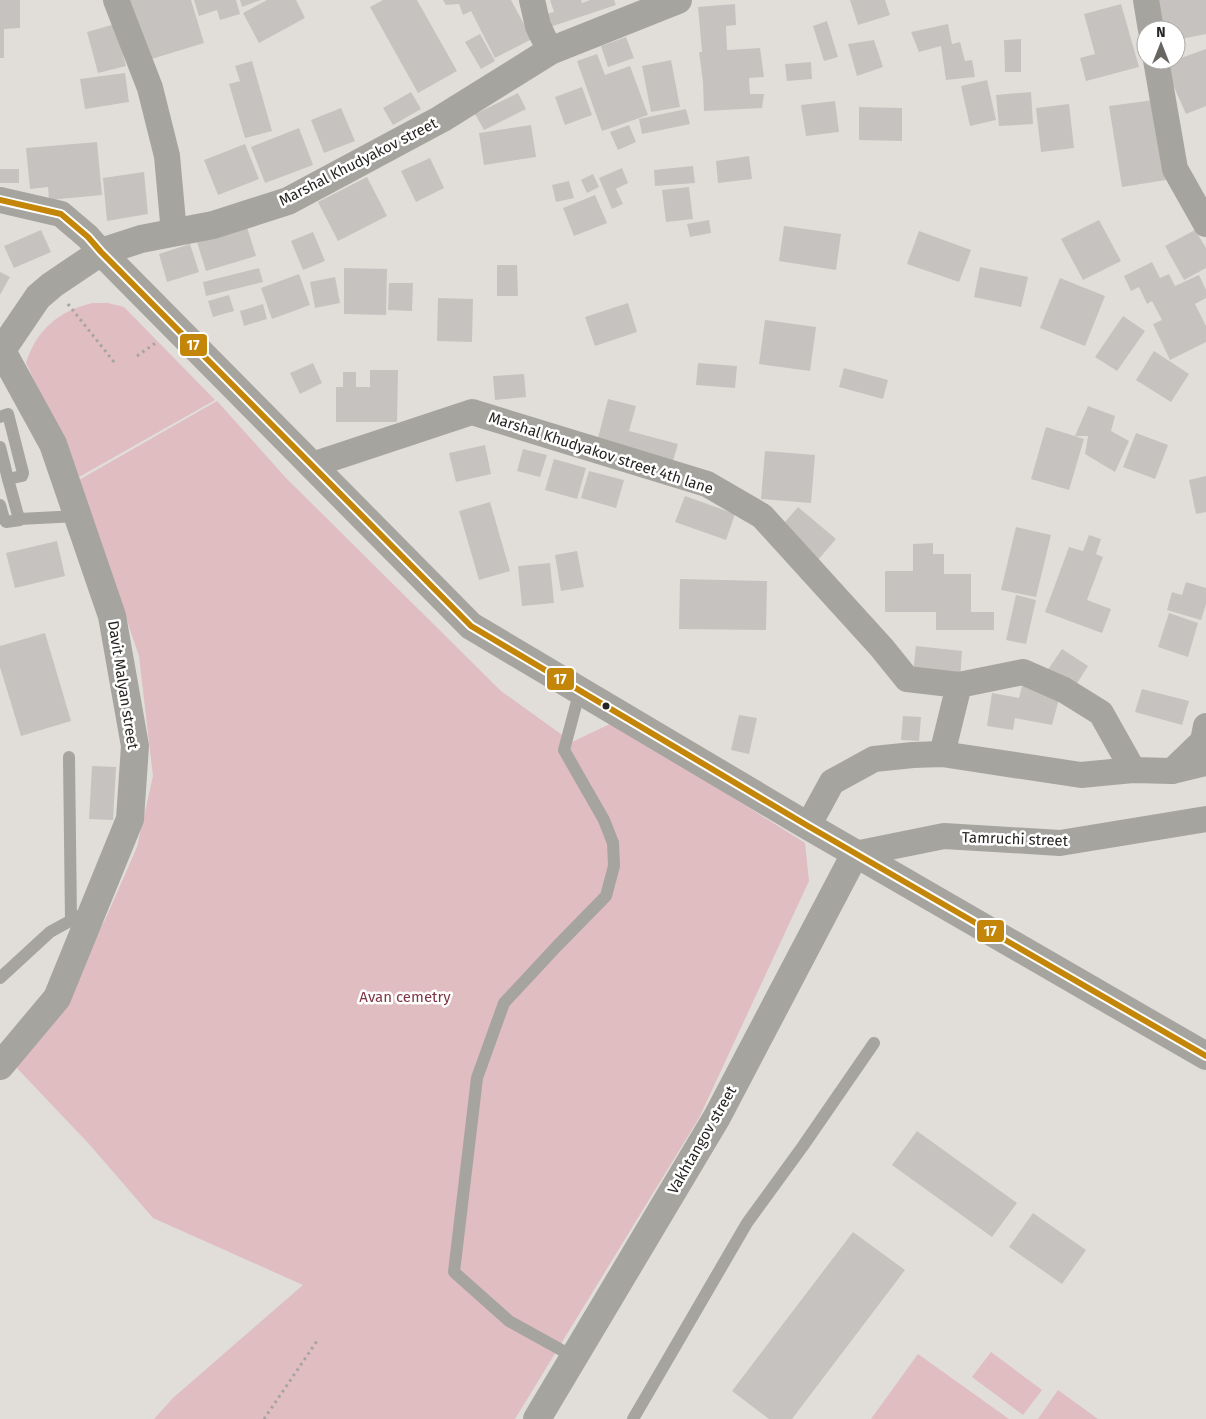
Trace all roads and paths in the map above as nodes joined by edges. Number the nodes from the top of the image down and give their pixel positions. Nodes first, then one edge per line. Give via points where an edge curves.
1 (116, 0) edge
2 (532, 0) edge
3 (678, 0) edge
4 (1146, 0) edge
5 (1149, 20) edge
6 (550, 51) junction
7 (1158, 70) edge
8 (0, 200) edge
9 (1206, 224) edge
10 (174, 233) junction
11 (101, 252) junction
12 (52, 285) junction
13 (1, 352) edge
14 (114, 362) dead end
15 (0, 417) edge
16 (0, 447) edge
17 (312, 466) junction
18 (8, 478) junction
19 (0, 505) edge
20 (78, 516) junction
21 (20, 520) junction
22 (959, 685) junction
23 (580, 690) junction
24 (1206, 726) edge
25 (942, 754) junction
26 (69, 757) dead end
27 (1206, 763) edge
28 (1133, 770) junction
29 (1172, 771) junction
30 (1206, 820) edge
31 (808, 826) junction
32 (855, 854) junction
33 (83, 914) junction
34 (0, 978) edge
35 (874, 1043) dead end
36 (1206, 1056) edge
37 (0, 1066) edge
38 (317, 1341) dead end
39 (574, 1357) junction
40 (264, 1419) edge
41 (536, 1419) edge
42 (633, 1419) edge

1 - 10 street via 150,88 167,156
2 - 6 street via 538,26
3 - 6 street, Marshal Khudyakov street
4 - 5 street
6 - 10 street, Marshal Khudyakov street via 441,119 288,201 213,225
7 - 9 street via 1175,170
8 - 11 street via 61,214
10 - 11 street, Marshal Khudyakov street via 141,239
11 - 12 street, Marshal Khudyakov street
11 - 17 street
12 - 13 street, Marshal Khudyakov street via 38,296
12 - 14 path
13 - 20 street, Davit Malyan street via 53,444
15 - 18 lane via 8,414 23,473 20,477
16 - 18 lane
17 - 22 street, Marshal Khudyakov street 4th lane via 472,412 707,484 762,516 907,679
17 - 23 street via 471,626
18 - 21 lane
19 - 21 lane via 6,522
20 - 21 lane
20 - 33 street, Davit Malyan street via 112,616 135,746 130,819
22 - 25 street
22 - 28 street, Marshal Khudyakov street 4th lane via 1023,672 1064,690 1101,713
23 - 31 street
23 - 39 lane via 564,750 604,820 613,843 614,866 606,896 504,1003 477,1078 454,1272 510,1321
24 - 29 street via 1203,740
25 - 28 street via 1081,775
25 - 31 street via 874,759 832,782
26 - 33 lane
27 - 29 street
28 - 29 street
30 - 32 street, Tamruchi street via 1060,843 944,836
31 - 32 street
32 - 36 street
32 - 39 street, Vakhtangov street via 717,1117
33 - 34 lane via 50,932
33 - 37 street, Davit Malyan street via 57,998
35 - 42 lane via 747,1223
38 - 40 path
39 - 41 street, Vakhtangov street

